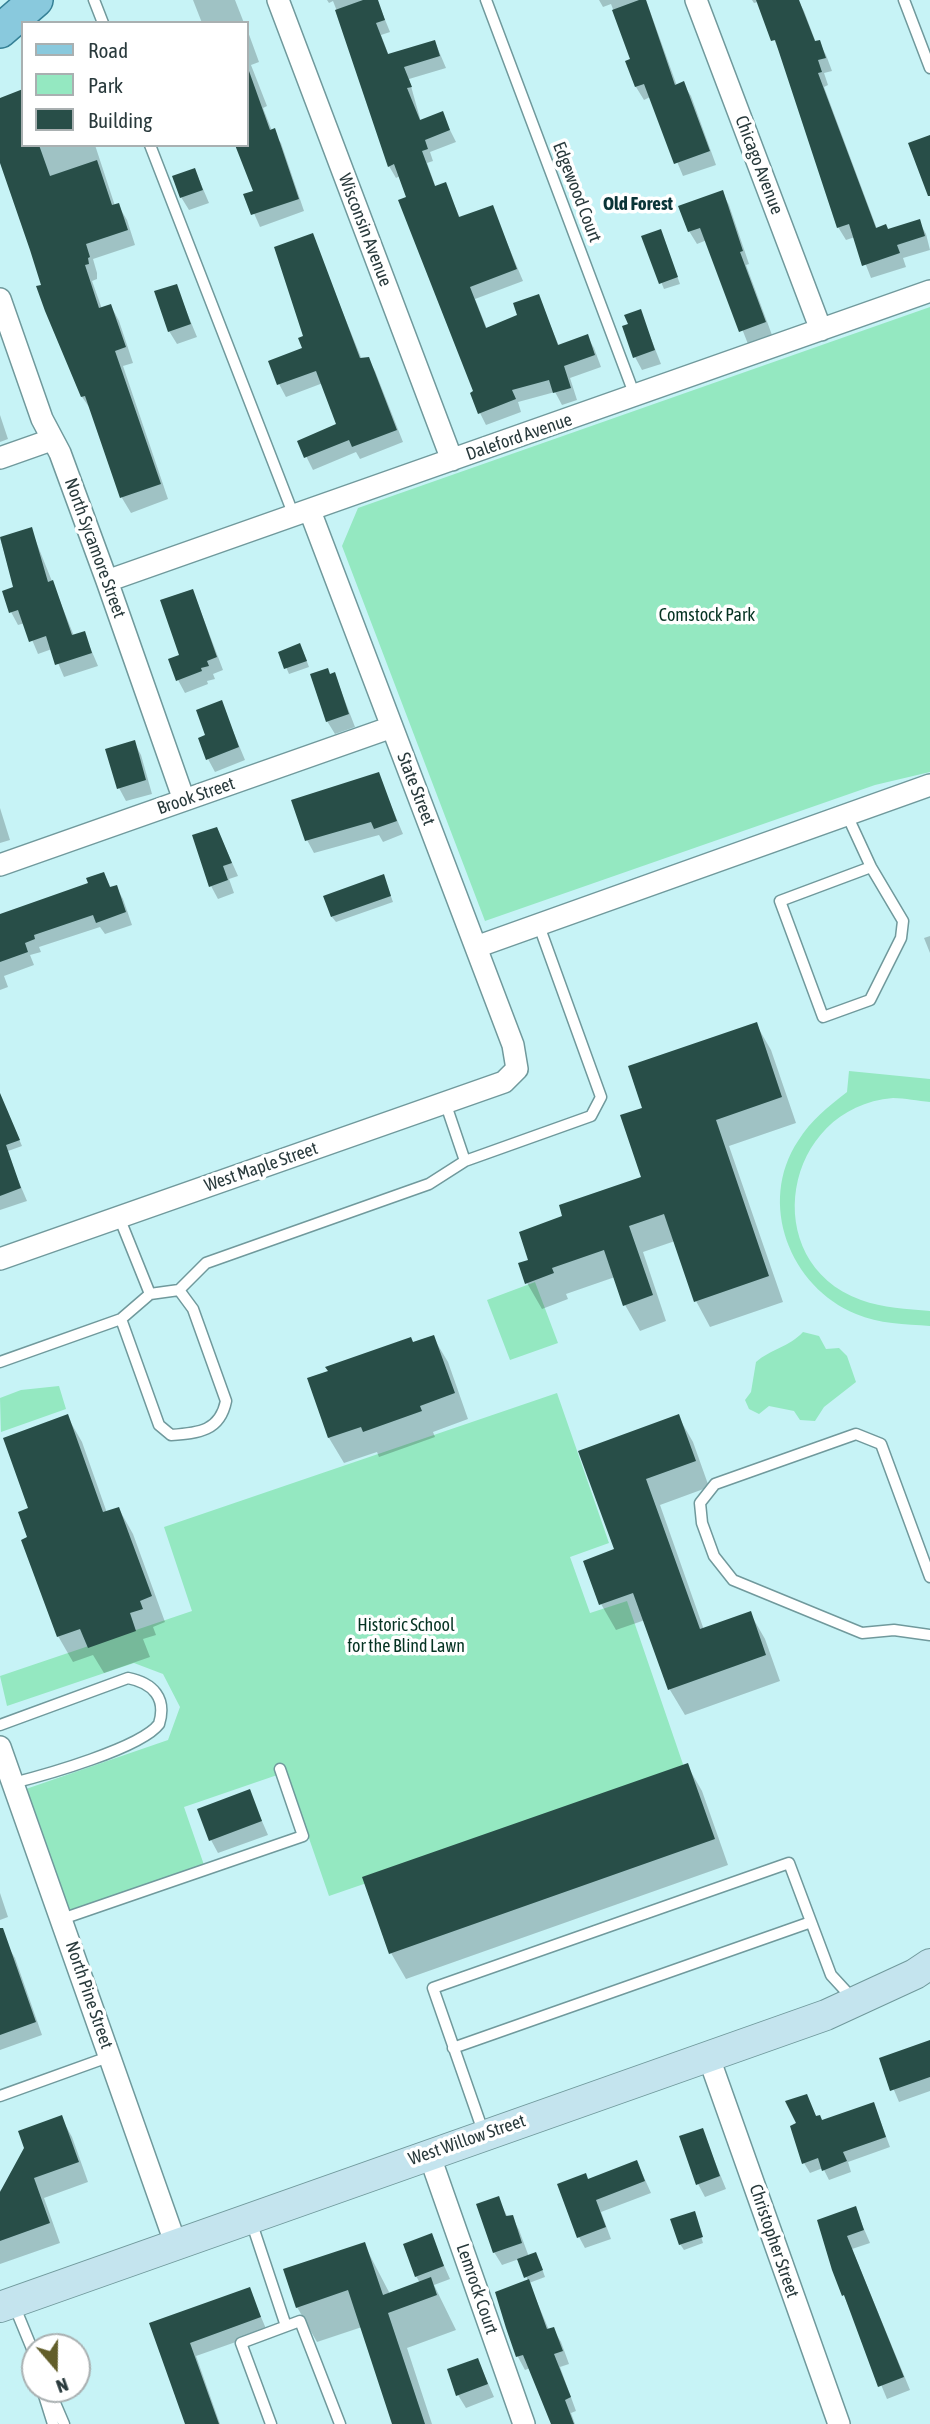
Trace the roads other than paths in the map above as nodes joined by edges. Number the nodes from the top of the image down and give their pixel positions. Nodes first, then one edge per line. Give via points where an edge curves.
1 (36, 0) edge
2 (94, 0) edge
3 (278, 0) edge
4 (486, 0) edge
5 (696, 0) edge
6 (904, 0) edge
7 (102, 21) edge
8 (0, 31) edge
9 (930, 68) edge
10 (151, 147) edge
11 (930, 292) edge
12 (0, 299) edge
13 (821, 330) junction
14 (635, 396) junction
15 (51, 440) junction
16 (0, 458) edge
17 (452, 460) junction
18 (302, 514) junction
19 (107, 581) junction
20 (392, 727) junction
21 (930, 785) edge
22 (184, 800) junction
23 (847, 815) junction
24 (0, 865) edge
25 (871, 867) junction
26 (538, 923) junction
27 (476, 947) junction
28 (517, 1069) joint
29 (445, 1102) junction
30 (466, 1161) junction
31 (120, 1217) junction
32 (0, 1259) edge
33 (179, 1290) junction
34 (150, 1294) junction
35 (121, 1319) junction
36 (0, 1362) edge
37 (930, 1577) edge
38 (930, 1635) edge
39 (0, 1725) edge
40 (0, 1747) edge
41 (280, 1769) dead end
42 (6, 1785) edge
43 (62, 1919) junction
44 (811, 1923) junction
45 (930, 1964) edge
46 (856, 2002) junction
47 (453, 2048) junction
48 (111, 2056) junction
49 (709, 2058) junction
50 (0, 2096) edge
51 (484, 2134) junction
52 (429, 2154) junction
53 (250, 2218) junction
54 (176, 2245) junction
55 (7, 2304) edge
56 (286, 2326) junction
57 (25, 2332) edge
58 (46, 2403) edge
59 (55, 2403) edge
60 (53, 2424) edge
61 (64, 2424) edge
62 (271, 2424) edge
63 (340, 2424) edge
64 (524, 2424) edge
65 (839, 2424) edge

1 - 8 main road
2 - 7 lane
3 - 17 street, Wisconsin Avenue
4 - 14 lane, Edgewood Court
5 - 13 street, Chicago Avenue
6 - 9 lane
10 - 18 lane
11 - 13 street, Daleford Avenue
12 - 15 street, North Sycamore Street
13 - 14 street, Daleford Avenue
14 - 17 street, Daleford Avenue
15 - 16 street
15 - 19 street, North Sycamore Street via 60,453
17 - 18 street, Daleford Avenue
18 - 19 street, Daleford Avenue
18 - 20 street, State Street
19 - 22 street, North Sycamore Street
20 - 22 street, Brook Street
20 - 27 street, State Street
21 - 23 street
22 - 24 street, Brook Street
23 - 25 lane
23 - 26 street
25 - 25 lane via 780,901 823,1017 870,1000 901,938 904,921
26 - 27 street
26 - 30 lane via 601,1097 591,1116
27 - 28 street, State Street via 513,1045
28 - 29 street, West Maple Street via 504,1082
29 - 30 lane
29 - 31 street, West Maple Street
30 - 33 lane via 429,1184 206,1263
31 - 32 street, West Maple Street
31 - 34 lane
33 - 34 lane
33 - 35 lane via 192,1309 226,1401 216,1425 172,1435 159,1425
34 - 35 lane
35 - 36 lane
37 - 38 lane via 881,1444 856,1434 715,1484 700,1503 714,1556 733,1580 862,1633 894,1630
39 - 42 lane via 128,1678 156,1690 160,1702 159,1724 143,1739
40 - 42 street, North Pine Street
41 - 43 lane via 303,1836
42 - 43 street, North Pine Street
43 - 48 street, North Pine Street
44 - 46 lane via 831,1975
44 - 47 lane
44 - 47 lane via 789,1863 433,1988
45 - 46 street, West Willow Street
46 - 49 street, West Willow Street
47 - 51 lane
48 - 50 lane
48 - 54 street, North Pine Street
49 - 51 street, West Willow Street
49 - 65 street, Christopher Street
51 - 52 street, West Willow Street
52 - 53 street, West Willow Street
52 - 64 street, Lemrock Court
53 - 54 street, West Willow Street
53 - 56 lane
54 - 55 street, West Willow Street
55 - 57 lane
56 - 62 lane via 241,2343
56 - 63 lane via 300,2321
58 - 60 lane
59 - 61 lane

